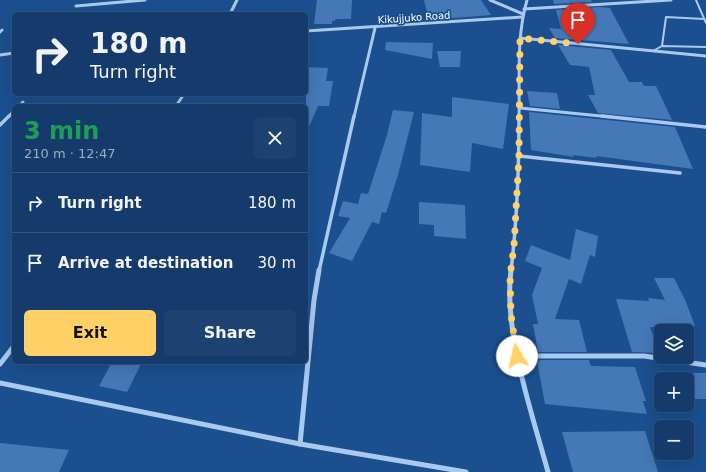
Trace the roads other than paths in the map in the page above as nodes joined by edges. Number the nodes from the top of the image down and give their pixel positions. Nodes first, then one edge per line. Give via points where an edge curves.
1 (145, 0) edge
2 (237, 0) edge
3 (490, 0) edge
4 (526, 0) edge
5 (671, 0) edge
6 (696, 0) edge
7 (76, 6) dead end
8 (231, 12) edge
9 (523, 13) junction
10 (704, 19) junction
11 (706, 23) edge
12 (376, 28) junction
13 (308, 31) edge
14 (520, 38) junction
15 (662, 46) junction
16 (706, 47) edge
17 (652, 52) junction
18 (12, 53) edge
19 (0, 55) edge
20 (706, 56) edge
21 (520, 108) junction
22 (12, 113) edge
23 (0, 125) edge
24 (706, 127) edge
25 (519, 156) junction
26 (680, 173) dead end
27 (12, 349) edge
28 (517, 356) junction
29 (308, 362) edge
30 (0, 364) edge
31 (308, 364) edge
32 (706, 364) edge
33 (0, 383) edge
34 (300, 444) junction
35 (466, 472) edge
36 (548, 472) edge

1 - 7 street
2 - 8 street
3 - 9 street
4 - 9 street
5 - 9 street, Kikujjuko Road
6 - 10 lane
9 - 12 street, Kikujjuko Road
9 - 14 street
10 - 11 lane
10 - 15 lane via 666,17
12 - 13 street, Kikujjuko Road
12 - 29 street via 321,256
14 - 17 street
14 - 21 street
15 - 16 lane
15 - 17 lane
17 - 20 street
18 - 19 street
21 - 24 street
21 - 25 street
22 - 23 street
25 - 26 street
25 - 28 street via 510,276 511,315
27 - 30 street
28 - 32 street via 644,356
28 - 36 street
31 - 34 street
33 - 34 street
34 - 35 street

